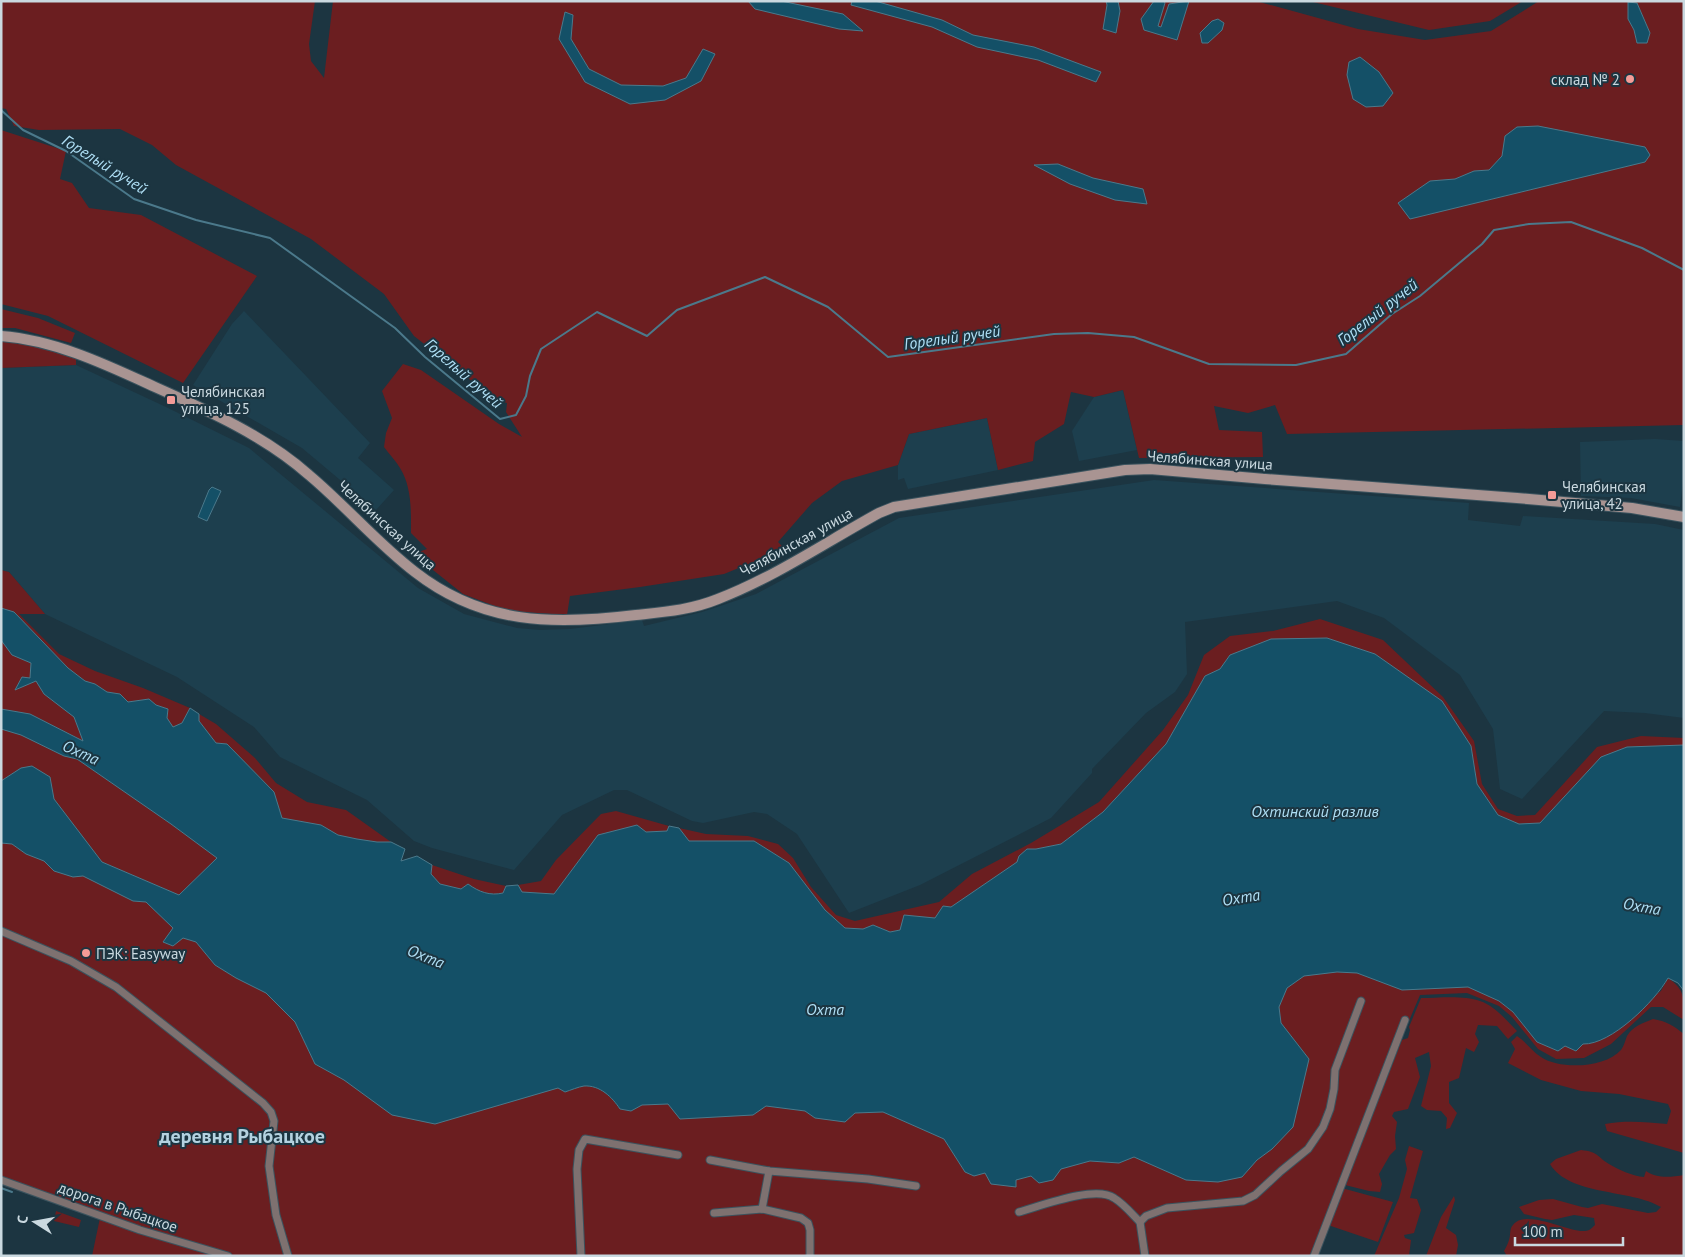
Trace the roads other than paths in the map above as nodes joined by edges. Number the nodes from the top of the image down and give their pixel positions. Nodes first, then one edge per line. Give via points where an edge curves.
1 (1, 336) edge
2 (1684, 517) edge
3 (1, 931) edge
4 (1362, 1001) dead end
5 (1404, 1020) dead end
6 (678, 1156) dead end
7 (710, 1160) dead end
8 (769, 1171) junction
9 (1, 1180) edge
10 (916, 1186) dead end
11 (762, 1208) junction
12 (1019, 1212) dead end
13 (714, 1213) dead end
14 (1140, 1222) junction
15 (228, 1256) edge
16 (288, 1256) edge
17 (581, 1256) edge
18 (810, 1256) edge
19 (1145, 1256) edge
20 (1314, 1256) edge

1 - 2 street, Челябинская улица via 34,341 82,356 237,426 310,475 404,564 446,593 480,608 519,618 589,619 690,608 748,586 894,506 1125,470 1150,469 1574,503
3 - 16 street via 71,961 116,987 263,1102 274,1121 269,1166 276,1215
4 - 14 street via 1335,1070 1330,1109 1323,1127 1308,1149 1255,1196 1243,1201 1168,1208 1146,1216
5 - 20 street
6 - 17 street via 585,1139 579,1150 578,1169
7 - 8 street
8 - 10 street
8 - 11 street
9 - 15 street, дорога в Рыбацкое via 140,1230
11 - 13 street
11 - 18 street via 808,1223
12 - 14 street via 1066,1197 1098,1194 1115,1198
14 - 19 street

